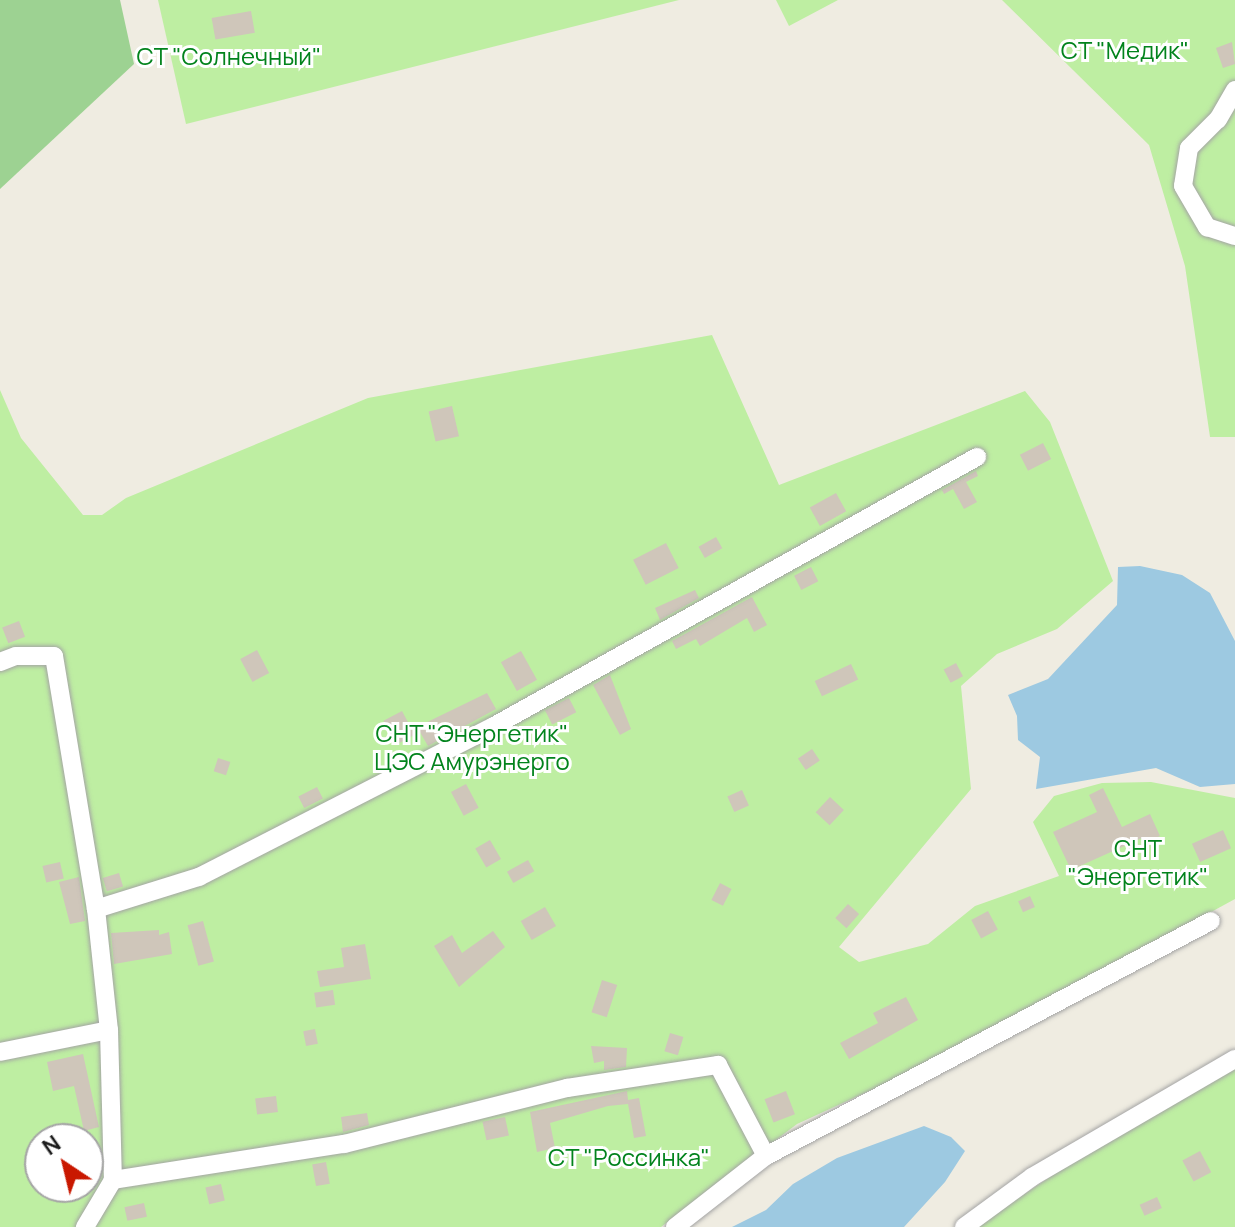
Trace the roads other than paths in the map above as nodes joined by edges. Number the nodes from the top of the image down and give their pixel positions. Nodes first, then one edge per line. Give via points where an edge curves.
1 (1235, 90) edge
2 (1235, 236) edge
3 (977, 457) dead end
4 (0, 662) edge
5 (96, 909) junction
6 (1211, 921) dead end
7 (109, 1030) junction
8 (0, 1052) edge
9 (1235, 1059) edge
10 (766, 1156) junction
11 (113, 1180) junction
12 (85, 1227) edge
13 (675, 1227) edge
14 (964, 1227) edge

1 - 2 street via 1218,119 1189,148 1183,186 1207,227
3 - 5 street via 494,726 325,813 199,877
4 - 5 street via 16,656 54,656
5 - 7 street
6 - 10 street
7 - 8 street
7 - 11 street
9 - 14 street via 1032,1177
10 - 11 street via 718,1065 567,1088 344,1144
10 - 13 street
11 - 12 street

